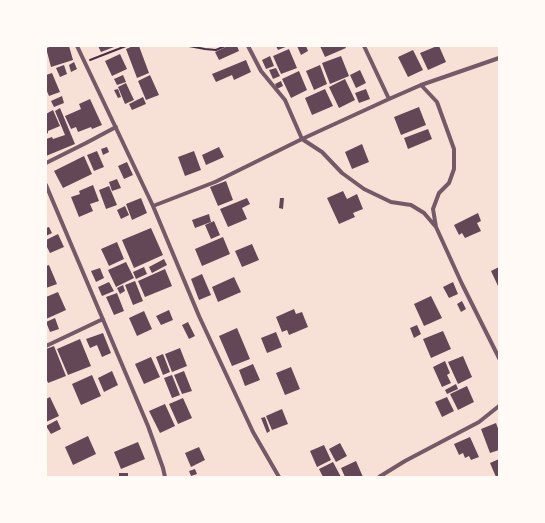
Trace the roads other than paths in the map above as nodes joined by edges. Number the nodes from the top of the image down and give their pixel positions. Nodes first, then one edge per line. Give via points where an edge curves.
1 (77, 46) edge
2 (248, 46) edge
3 (364, 46) edge
4 (499, 58) edge
5 (421, 85) junction
6 (389, 99) junction
7 (116, 127) junction
8 (302, 139) junction
9 (46, 163) edge
10 (46, 185) edge
11 (153, 206) junction
12 (436, 227) junction
13 (103, 319) junction
14 (46, 346) edge
15 (499, 358) edge
16 (499, 406) edge
17 (165, 477) edge
18 (279, 477) edge
19 (380, 477) edge

1 - 7 street
2 - 8 street via 261,71 285,100
3 - 6 street
4 - 5 street
5 - 6 street
5 - 12 street via 437,102 454,149 454,168 449,184 439,193 433,209
6 - 8 street
7 - 9 street
7 - 11 street
8 - 11 street via 215,182
8 - 12 street via 322,152 342,173 364,189 391,202 411,205 424,212
10 - 13 street
11 - 18 street via 199,316 253,432
12 - 15 street
13 - 14 street
13 - 17 street via 148,426
16 - 19 street via 479,422

